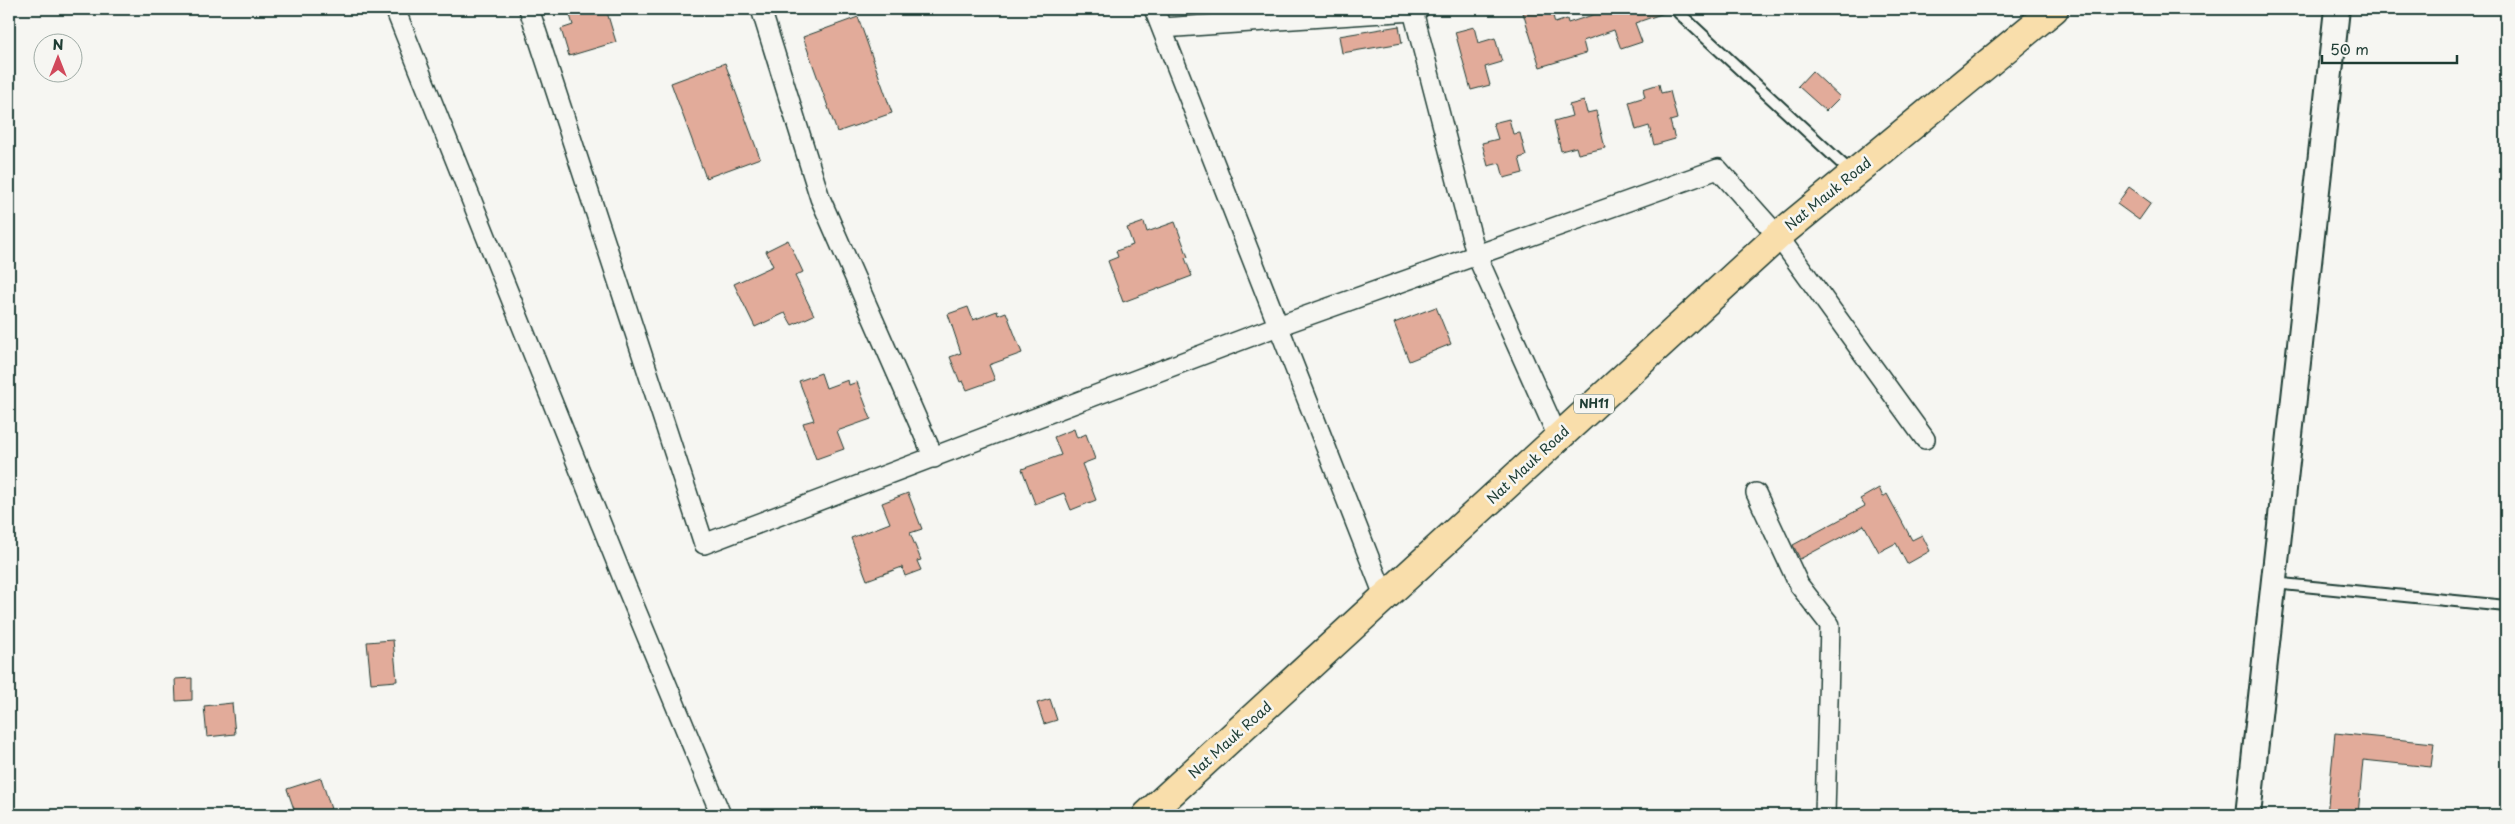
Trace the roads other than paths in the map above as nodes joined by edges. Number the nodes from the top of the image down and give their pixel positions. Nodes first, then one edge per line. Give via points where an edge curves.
1 (395, 9) edge
2 (528, 9) edge
3 (761, 9) edge
4 (1154, 9) edge
5 (1677, 9) edge
6 (2054, 9) edge
7 (2336, 9) edge
8 (1416, 10) edge
9 (1162, 28) junction
10 (1853, 174) junction
11 (1778, 236) junction
12 (1476, 254) junction
13 (1278, 326) junction
14 (1558, 437) junction
15 (1925, 439) dead end
16 (934, 458) junction
17 (1756, 493) dead end
18 (2273, 583) junction
19 (1385, 598) junction
20 (2506, 606) edge
21 (721, 815) edge
22 (1147, 815) edge
23 (1825, 815) edge
24 (2248, 815) edge

1 - 21 street
2 - 16 street via 704,544
3 - 16 street via 820,198
4 - 9 street
5 - 10 lane
6 - 10 highway, Nat Mauk Road / NH11
7 - 18 street
8 - 9 street
8 - 12 street
9 - 13 street
10 - 11 highway, Nat Mauk Road / NH11
11 - 12 street via 1718,169
11 - 14 highway, Nat Mauk Road / NH11
11 - 15 street
12 - 13 street
12 - 14 street
13 - 16 street
13 - 19 street
14 - 19 highway, Nat Mauk Road / NH11
17 - 23 street via 1799,585 1830,625
18 - 20 lane
18 - 24 street
19 - 22 highway, Nat Mauk Road / NH11

